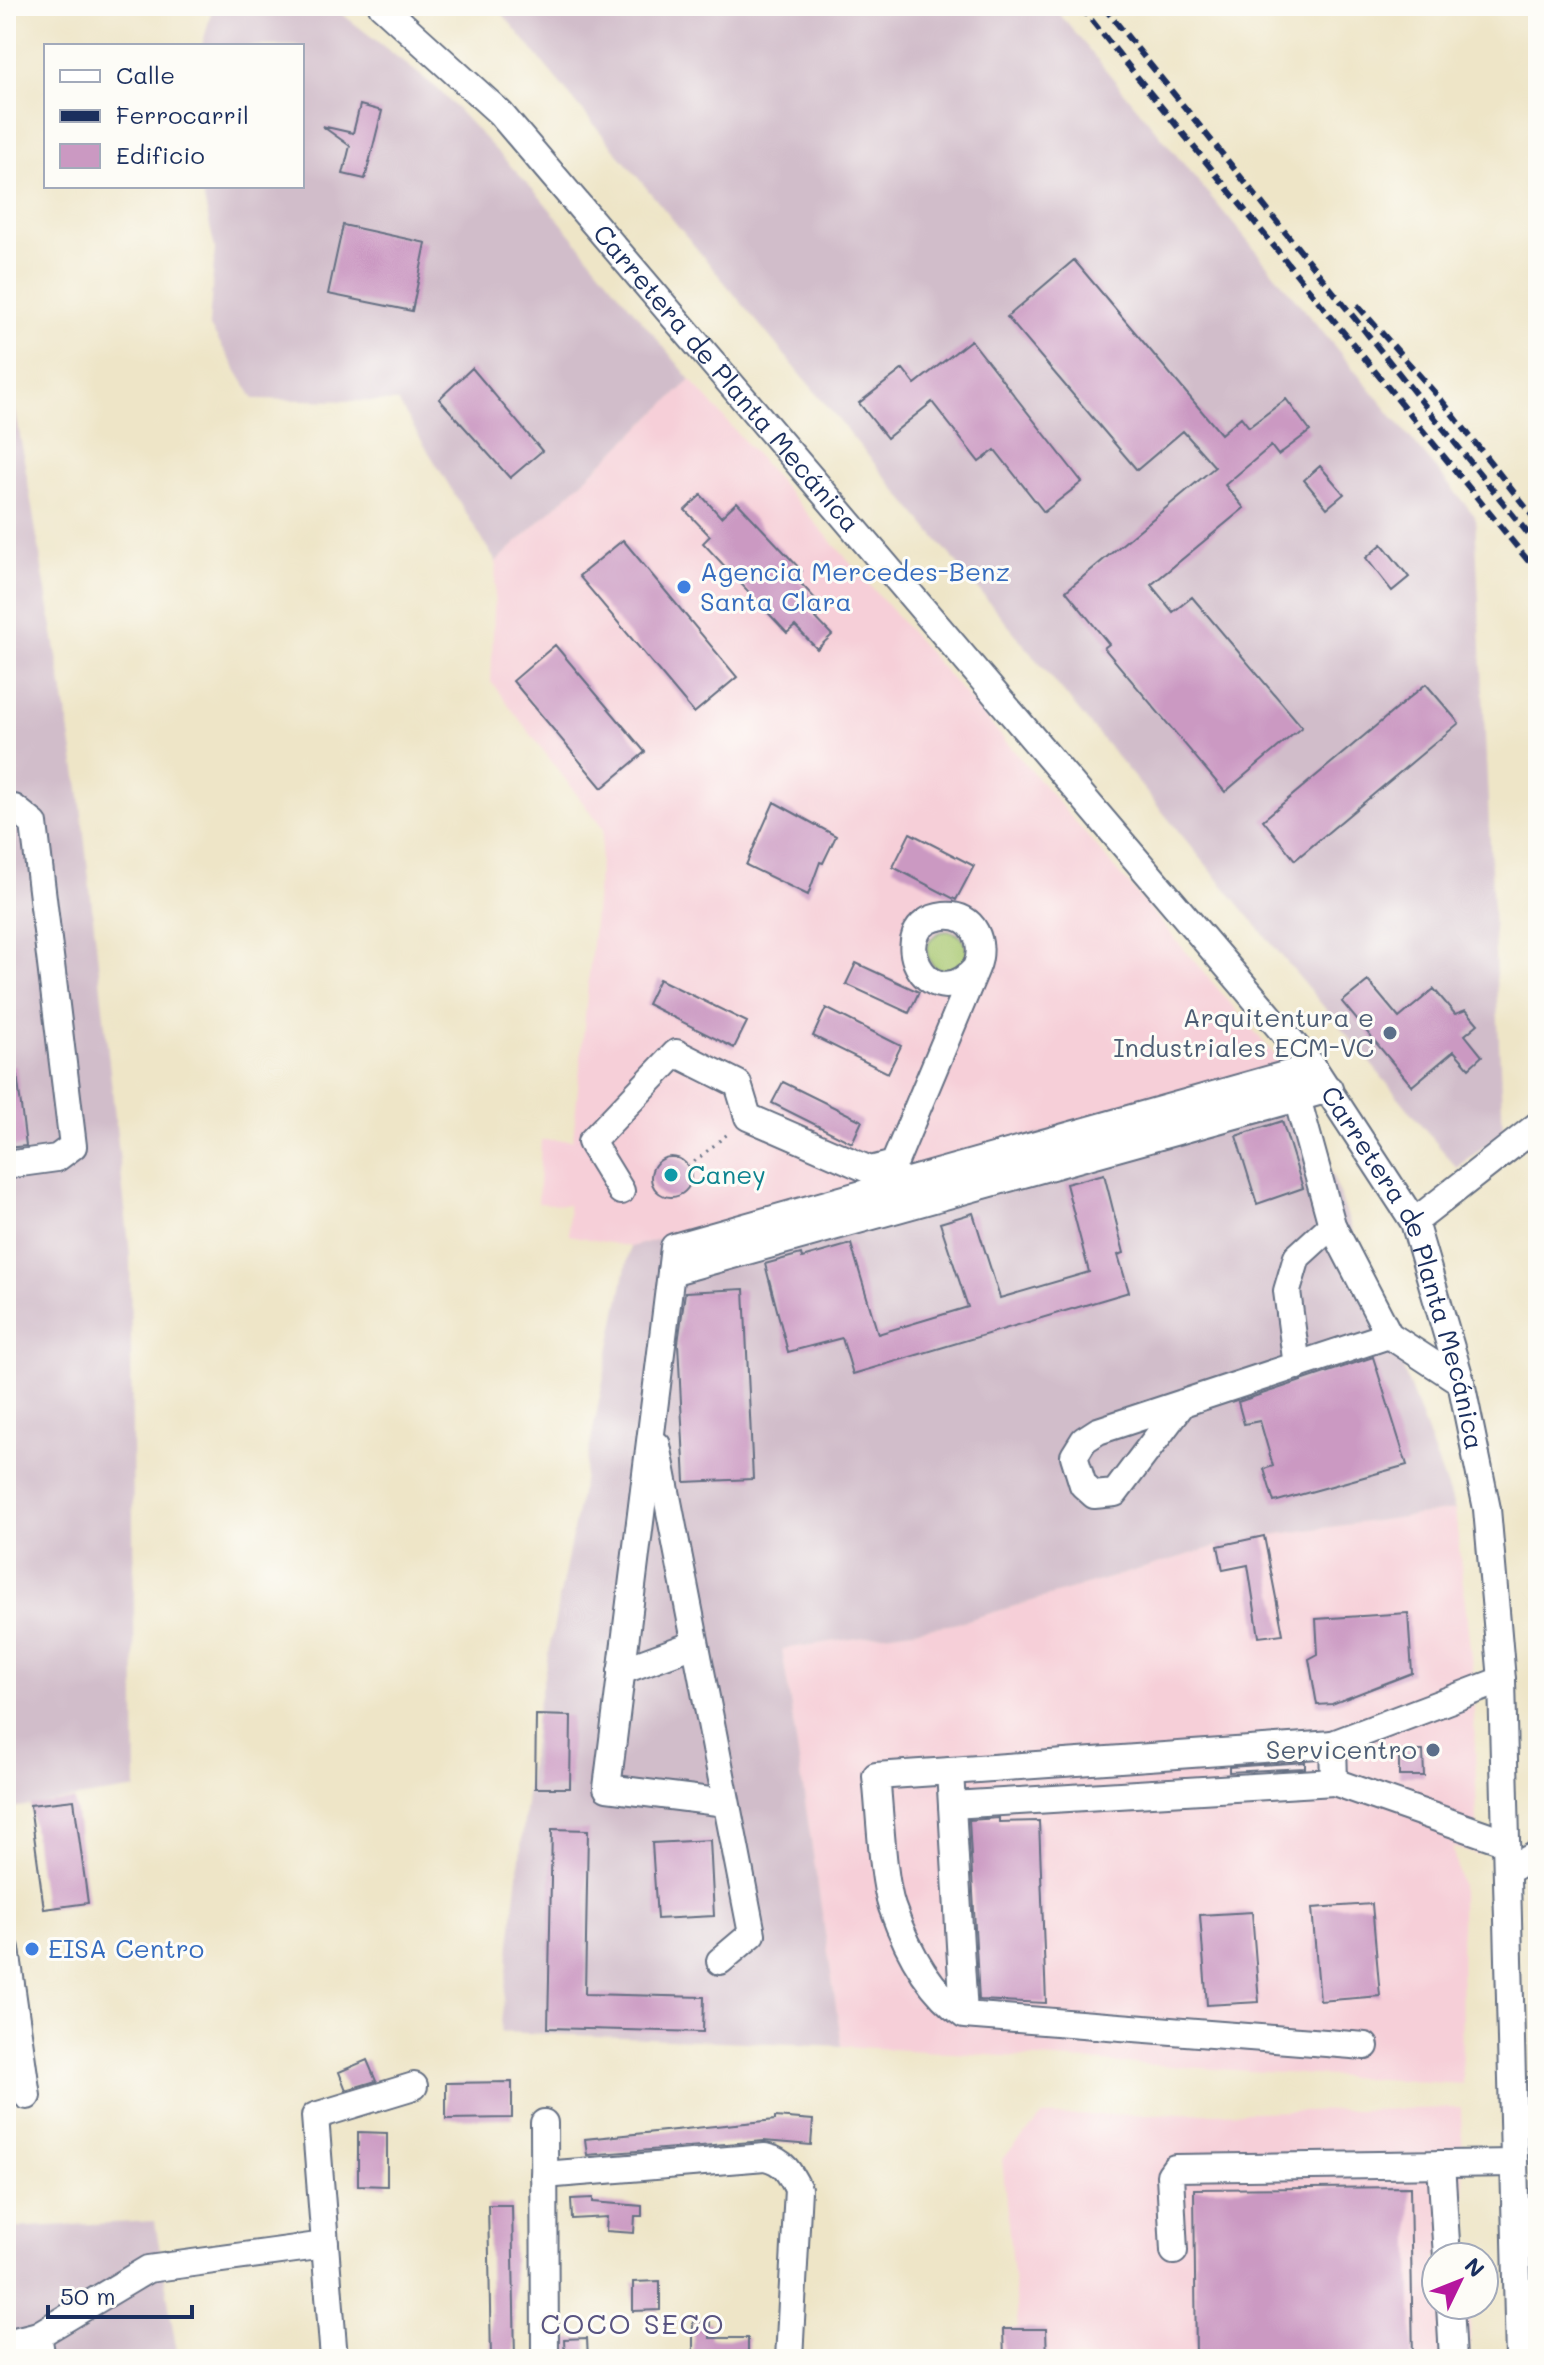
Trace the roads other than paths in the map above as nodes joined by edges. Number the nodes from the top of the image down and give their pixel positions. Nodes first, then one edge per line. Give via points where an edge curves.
1 (382, 6) edge
2 (6, 809) edge
3 (976, 968) dead end
4 (1313, 1067) junction
5 (1329, 1089) junction
6 (1297, 1098) junction
7 (1538, 1125) edge
8 (6, 1165) edge
9 (621, 1191) dead end
10 (1414, 1222) junction
11 (1332, 1225) junction
12 (671, 1272) junction
13 (1389, 1335) junction
14 (1297, 1366) junction
15 (1461, 1382) junction
16 (1183, 1403) dead end
17 (652, 1422) junction
18 (695, 1644) junction
19 (621, 1671) junction
20 (1502, 1680) junction
21 (1333, 1744) junction
22 (950, 1771) junction
23 (1334, 1782) junction
24 (726, 1803) junction
25 (952, 1805) junction
26 (1506, 1842) junction
27 (1538, 1854) edge
28 (1507, 1871) junction
29 (6, 1949) edge
30 (720, 1961) dead end
31 (964, 2015) junction
32 (1365, 2046) dead end
33 (414, 2086) dead end
34 (27, 2096) dead end
35 (544, 2123) dead end
36 (1514, 2163) junction
37 (1441, 2164) junction
38 (544, 2175) junction
39 (1446, 2241) edge
40 (325, 2245) junction
41 (1174, 2251) dead end
42 (1528, 2276) edge
43 (1451, 2321) edge
44 (6, 2343) edge
45 (40, 2347) edge
46 (334, 2359) edge
47 (545, 2359) edge
48 (789, 2359) edge
49 (1453, 2359) edge
50 (1519, 2359) edge

1 - 4 street, Carretera de Planta Mecánica via 500,113
2 - 8 street via 14,808 34,824 73,1146 57,1158
3 - 9 street via 894,1164 870,1170 748,1117 738,1084 676,1053 591,1142
4 - 5 street, Carretera de Planta Mecánica
4 - 12 street via 674,1247
5 - 6 street
5 - 10 street, Carretera de Planta Mecánica
6 - 11 street
6 - 12 street
7 - 10 street
10 - 15 street, Carretera de Planta Mecánica
11 - 13 street
11 - 14 street via 1297,1257 1287,1291
12 - 17 street
13 - 14 street
13 - 15 street
14 - 16 street
15 - 20 street, Carretera de Planta Mecánica via 1487,1509
17 - 18 street
17 - 19 street
18 - 19 street
18 - 24 street
19 - 24 street via 607,1788
20 - 21 street
20 - 26 street, Carretera de Planta Mecánica
21 - 22 street
21 - 23 street
22 - 25 street
22 - 31 street via 876,1776 891,1905 929,1981
23 - 25 street
23 - 26 street
24 - 30 street via 752,1934
25 - 31 street
26 - 28 street, Carretera de Planta Mecánica
27 - 28 street
28 - 36 street, Carretera de Planta Mecánica
29 - 34 street
31 - 32 street
33 - 40 street via 315,2116
35 - 38 street
36 - 37 street
36 - 42 street, Carretera de Planta Mecánica
37 - 39 street
37 - 41 street via 1175,2168 1170,2175
38 - 47 street
38 - 48 street via 765,2157 780,2163 798,2189
40 - 45 street via 148,2269
40 - 46 street
42 - 50 street, Carretera de Planta Mecánica
43 - 49 street
44 - 45 street

